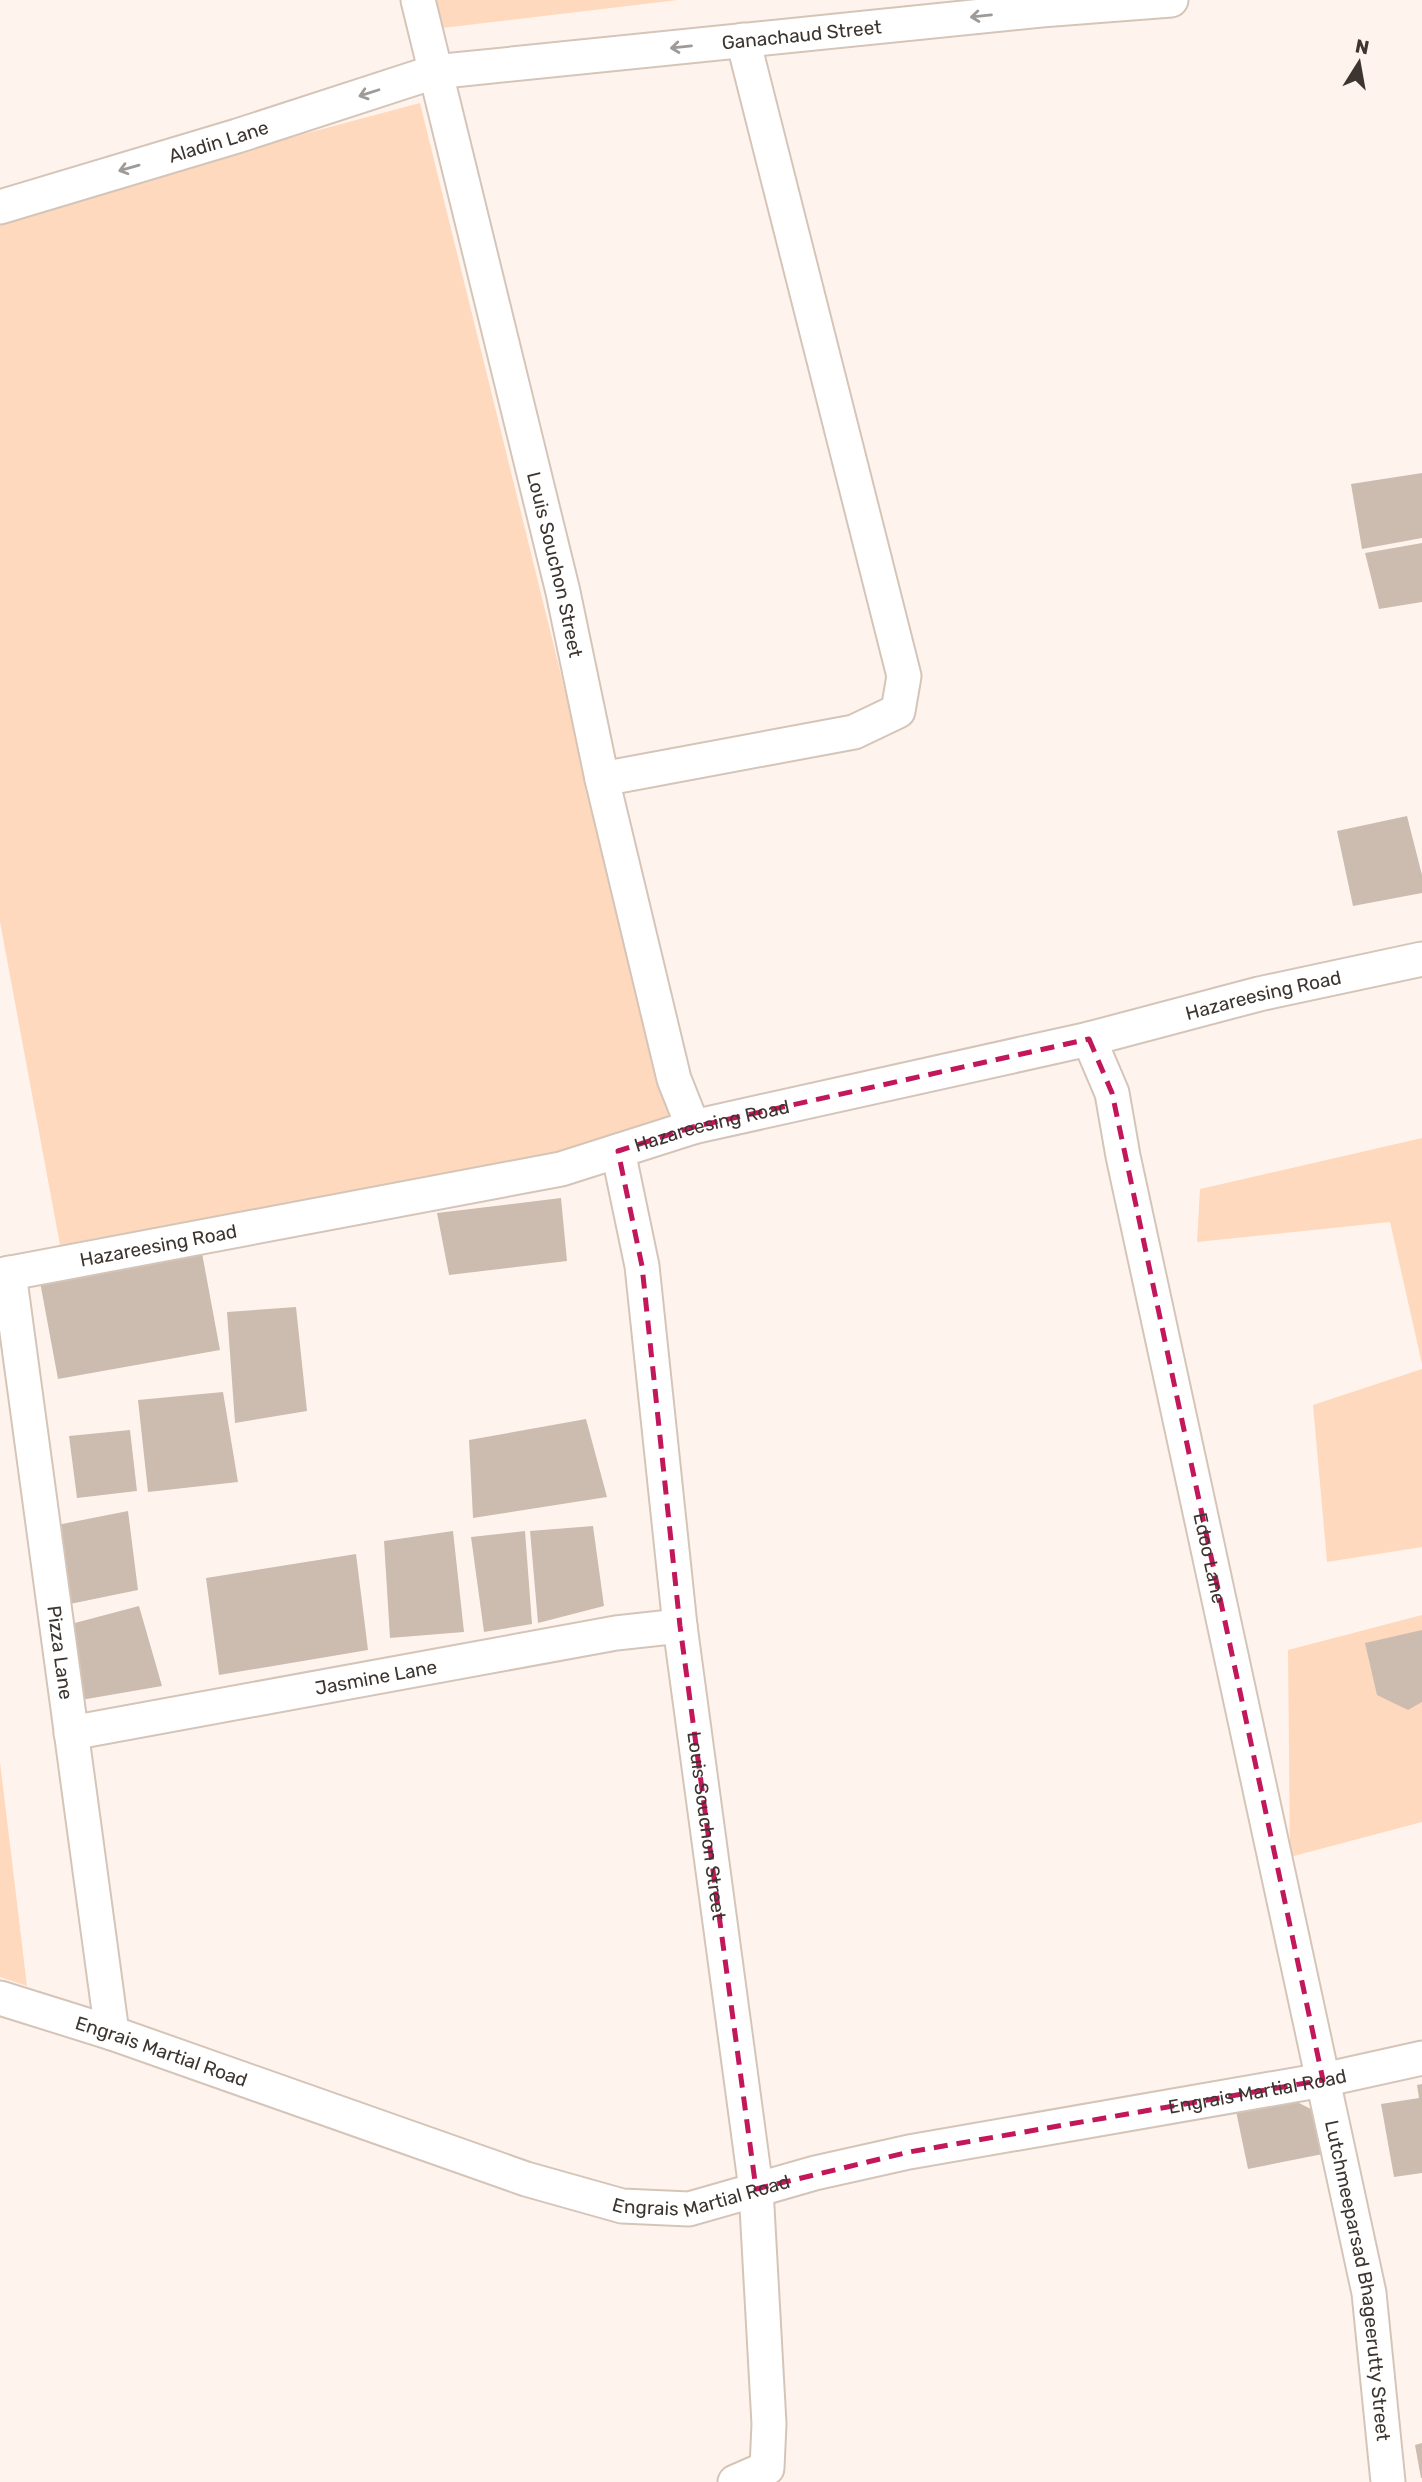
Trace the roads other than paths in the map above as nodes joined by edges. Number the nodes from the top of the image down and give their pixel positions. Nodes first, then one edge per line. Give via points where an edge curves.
1 (418, 0) edge
2 (1171, 0) edge
3 (743, 40) junction
4 (434, 72) junction
5 (0, 207) edge
6 (602, 779) junction
7 (1422, 959) edge
8 (1089, 1040) junction
9 (694, 1127) junction
10 (618, 1151) junction
11 (5, 1274) edge
12 (680, 1626) junction
13 (71, 1733) junction
14 (0, 1998) edge
15 (112, 2033) junction
16 (1422, 2058) edge
17 (1322, 2080) junction
18 (756, 2189) junction
19 (735, 2482) edge
20 (1388, 2482) edge

1 - 4 street, Louis Souchon Street
2 -> 3 street, Ganachaud Street
3 -> 4 street, Ganachaud Street
3 - 6 street via 904,676 898,711 854,732
4 -> 5 street, Aladin Lane
4 - 6 street, Louis Souchon Street via 563,592
6 - 9 street, Louis Souchon Street via 674,1079
7 - 8 street, Hazareesing Road via 1259,994
8 - 9 street, Hazareesing Road
8 - 17 street, Edoo Lane via 1112,1093
9 - 10 street, Hazareesing Road
10 - 11 street, Hazareesing Road via 561,1169
10 - 12 street, Louis Souchon Street via 642,1266
11 - 13 street, Pizza Lane
12 - 13 street, Jasmine Lane via 616,1633
12 - 18 street, Louis Souchon Street
13 - 15 street, Pizza Lane
14 - 15 street, Engrais Martial Road
15 - 18 street, Engrais Martial Road via 526,2179 622,2206 689,2209
16 - 17 street, Engrais Martial Road
17 - 18 street, Engrais Martial Road via 909,2152
17 - 20 street, Lutchmeeparsad Bhageerutty Street via 1369,2293
18 - 19 street, Louis Souchon Street via 769,2424 767,2468

